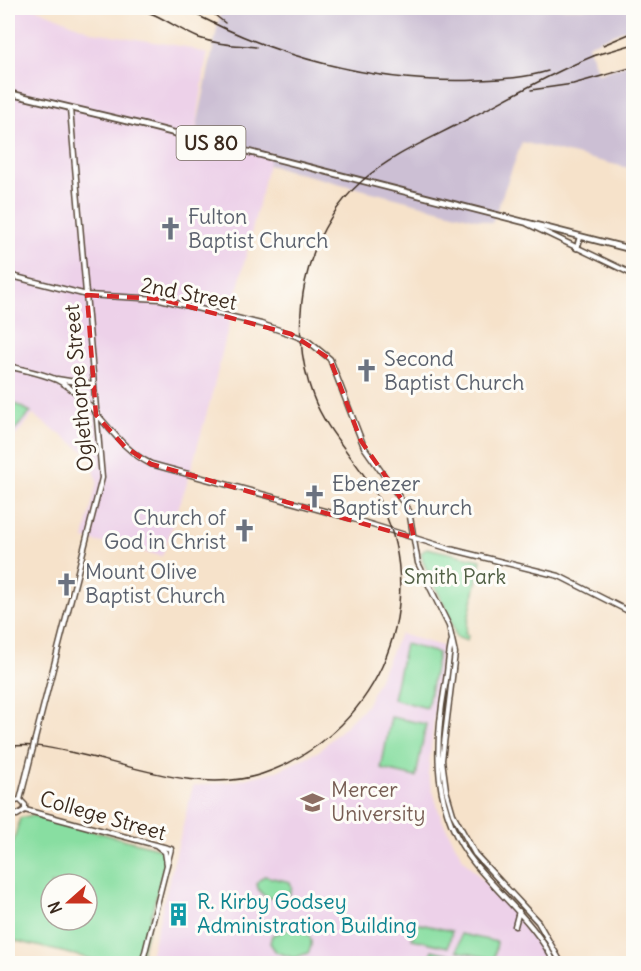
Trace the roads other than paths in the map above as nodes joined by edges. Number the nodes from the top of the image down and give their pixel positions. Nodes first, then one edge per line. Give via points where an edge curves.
1 (8, 93) edge
2 (70, 108) junction
3 (528, 224) junction
4 (557, 231) junction
5 (580, 237) junction
6 (564, 242) junction
7 (577, 248) junction
8 (633, 250) edge
9 (8, 275) edge
10 (633, 275) edge
11 (87, 295) junction
12 (8, 366) edge
13 (56, 379) junction
14 (94, 385) junction
15 (96, 415) junction
16 (109, 430) junction
17 (98, 434) junction
18 (414, 538) junction
19 (633, 614) edge
20 (452, 640) junction
21 (20, 801) junction
22 (9, 805) edge
23 (26, 810) junction
24 (148, 842) junction
25 (167, 870) junction
26 (519, 910) junction
27 (515, 926) dead end
28 (142, 963) edge
29 (555, 963) edge
30 (562, 963) edge

1 - 2 main road, US 80
2 - 3 main road, US 80
2 - 11 street, Oglethorpe Street
3 - 4 main road, US 80
3 - 6 street
4 - 5 main road, US 80
4 - 6 street
5 - 7 main road
5 - 8 main road, US 80
6 - 7 street
7 - 10 street
9 - 11 street, 2nd Street
11 - 14 street, Oglethorpe Street
11 - 18 street, 2nd Street, bridge via 160,299 261,324 308,341 325,352 335,368 364,447 409,511
12 - 13 street
13 - 14 street
13 - 15 street
14 - 15 street, Oglethorpe Street
15 - 16 street
15 - 17 street, Oglethorpe Street
16 - 17 street
16 - 18 street via 142,459 177,472
17 - 21 street, Oglethorpe Street, bridge via 100,487
18 - 19 street via 559,576
18 - 20 street via 417,563
20 - 26 street via 437,739 441,797 467,855
20 - 30 street via 455,653 442,749 448,799 475,854 538,922
21 - 22 street
21 - 23 street
22 - 23 street via 16,815
23 - 24 street, College Street
24 - 25 street via 163,850
24 - 25 street, College Street via 168,847 172,852
25 - 28 street
26 - 27 street
26 - 29 street

